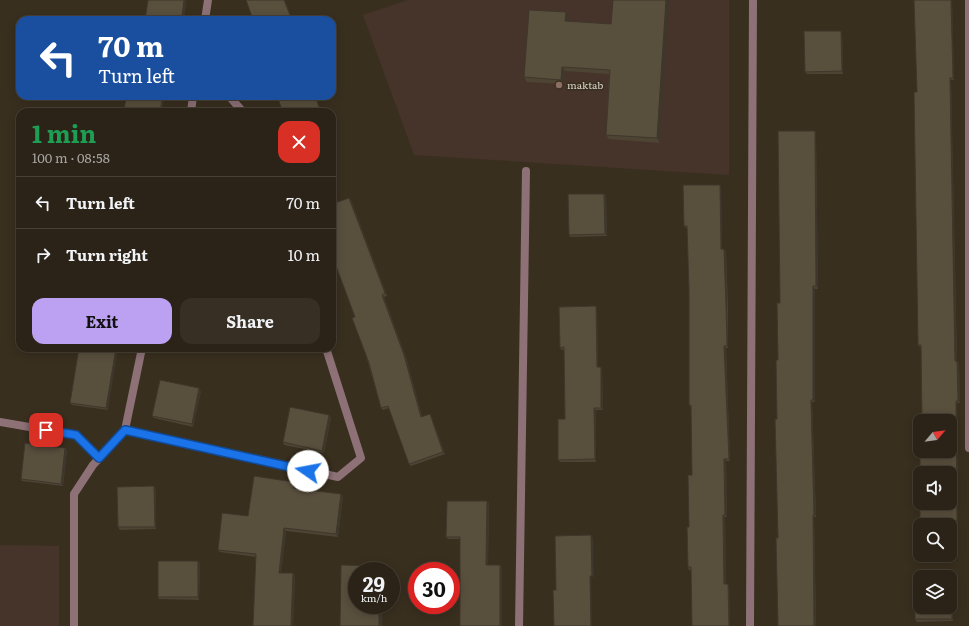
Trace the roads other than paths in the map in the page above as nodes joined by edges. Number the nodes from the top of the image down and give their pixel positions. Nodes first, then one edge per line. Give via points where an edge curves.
1 (208, 0) edge
2 (753, 0) edge
3 (969, 0) edge
4 (206, 16) edge
5 (232, 100) edge
6 (240, 108) edge
7 (526, 171) dead end
8 (969, 270) edge
9 (141, 352) edge
10 (327, 352) edge
11 (0, 422) edge
12 (125, 430) junction
13 (969, 448) edge
14 (99, 458) junction
15 (74, 626) edge
16 (519, 626) edge
17 (750, 626) edge

1 - 4 street
2 - 17 street
3 - 8 street
5 - 6 street
7 - 16 street
8 - 13 street
9 - 12 street
10 - 12 street via 361,458 338,477
11 - 14 street via 76,435
12 - 14 street
14 - 15 street via 74,494

